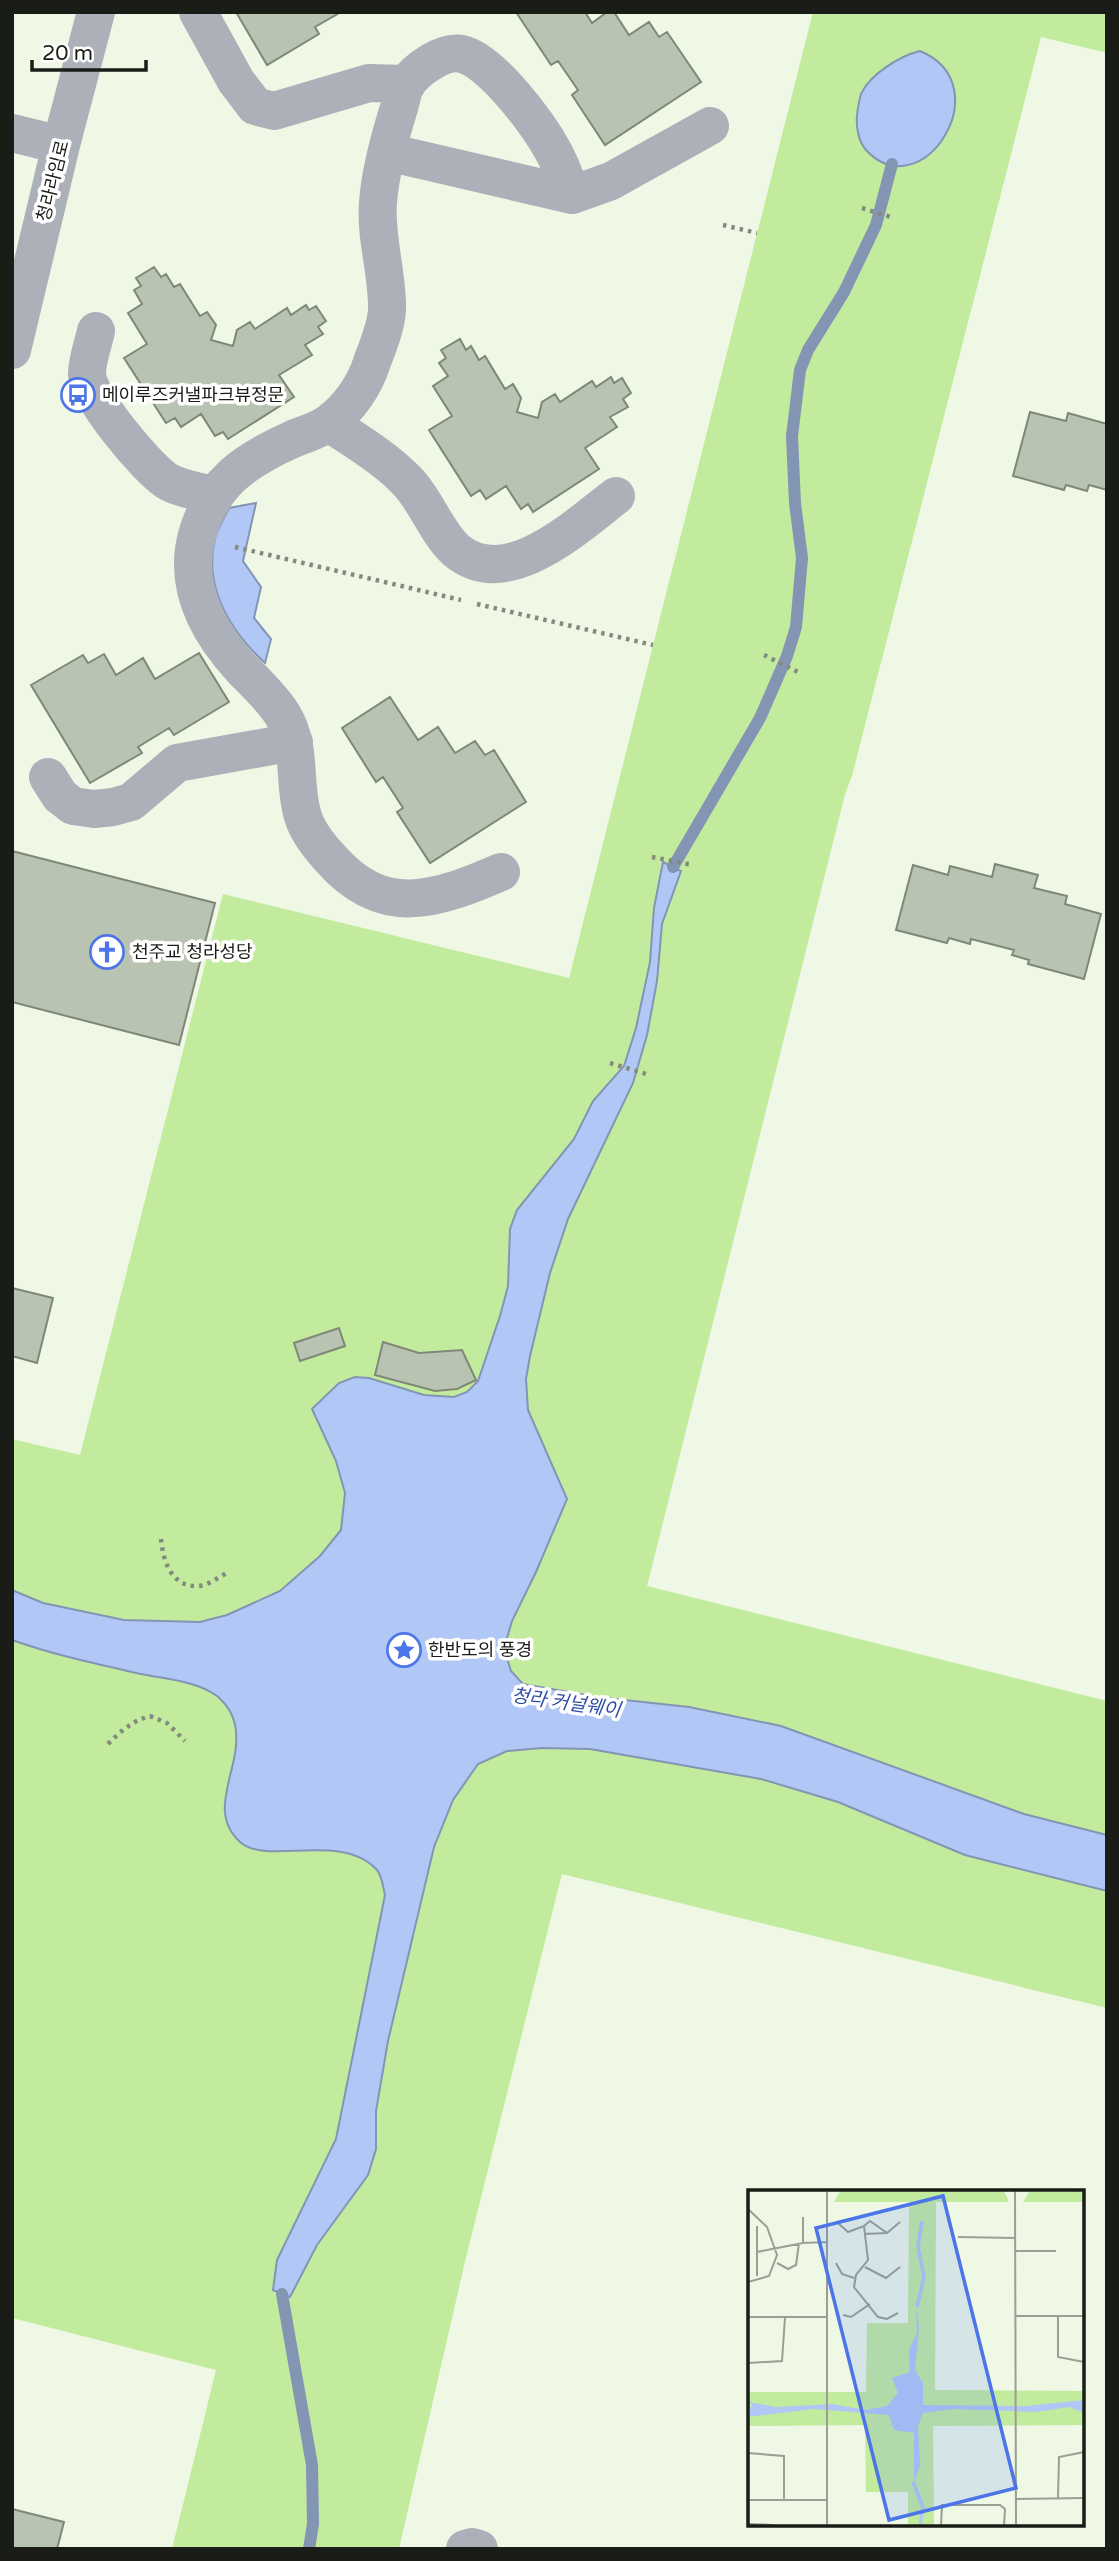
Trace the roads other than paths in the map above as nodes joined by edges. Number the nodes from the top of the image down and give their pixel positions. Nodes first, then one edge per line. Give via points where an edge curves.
1 (96, 12) edge
2 (198, 12) edge
3 (407, 84) junction
4 (709, 126) dead end
5 (12, 133) edge
6 (61, 145) junction
7 (387, 152) junction
8 (572, 195) junction
9 (96, 331) dead end
10 (12, 350) edge
11 (329, 423) junction
12 (213, 495) junction
13 (616, 496) dead end
14 (294, 743) junction
15 (48, 777) dead end
16 (501, 872) dead end
17 (465, 2549) edge
18 (479, 2549) edge

1 - 6 street, 청라라임로
2 - 3 street via 255,106 274,110 369,83
3 - 7 street
3 - 8 street via 448,53 466,55 487,69 524,107 553,151
4 - 8 street via 611,181
5 - 6 street
6 - 10 street, 청라라임로
7 - 8 street
7 - 11 street via 378,205 387,314 368,375
9 - 12 street via 87,376 121,432 155,473 170,483
11 - 12 street via 252,460
11 - 13 street via 409,483 456,550 478,563 519,561 569,533
12 - 14 street via 196,539 193,567 199,603 222,645 284,716
14 - 15 street via 177,764 131,802 113,807 73,806
14 - 16 street via 302,816 315,842 354,883 378,894 429,899
17 - 18 street

